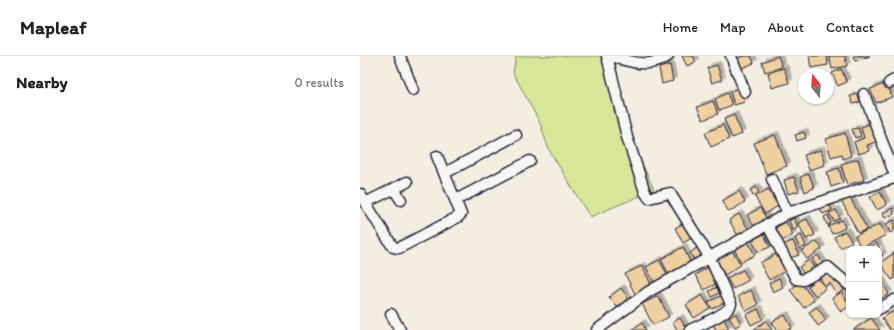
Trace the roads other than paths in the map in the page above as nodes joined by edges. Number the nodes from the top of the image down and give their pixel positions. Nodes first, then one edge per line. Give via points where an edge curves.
1 (400, 56) edge
2 (607, 56) edge
3 (611, 56) edge
4 (668, 56) edge
5 (731, 56) edge
6 (413, 90) dead end
7 (745, 92) dead end
8 (864, 94) dead end
9 (516, 135) dead end
10 (437, 156) dead end
11 (530, 161) dead end
12 (445, 173) junction
13 (894, 173) edge
14 (894, 178) edge
15 (772, 179) dead end
16 (407, 182) dead end
17 (394, 189) junction
18 (362, 198) edge
19 (401, 200) dead end
20 (456, 200) junction
21 (788, 213) junction
22 (767, 224) junction
23 (710, 258) junction
24 (846, 282) edge
25 (894, 300) edge
26 (882, 307) edge
27 (391, 314) dead end
28 (613, 326) edge
29 (400, 330) edge
30 (597, 330) edge
31 (690, 330) edge

1 - 6 street
2 - 23 street via 627,137 645,192 649,198 670,192
3 - 4 street via 649,65
5 - 7 street
8 - 13 street
9 - 12 street
10 - 12 street
11 - 20 street
12 - 20 street
14 - 21 street
15 - 21 street
16 - 17 street
17 - 18 street
17 - 19 street
18 - 20 street via 390,244 399,248 458,217 461,214
21 - 22 street
22 - 23 street
22 - 24 street via 796,279 802,280 828,267
23 - 28 street via 648,292
23 - 31 street via 722,280 731,307
25 - 26 street
27 - 29 street
28 - 30 street

